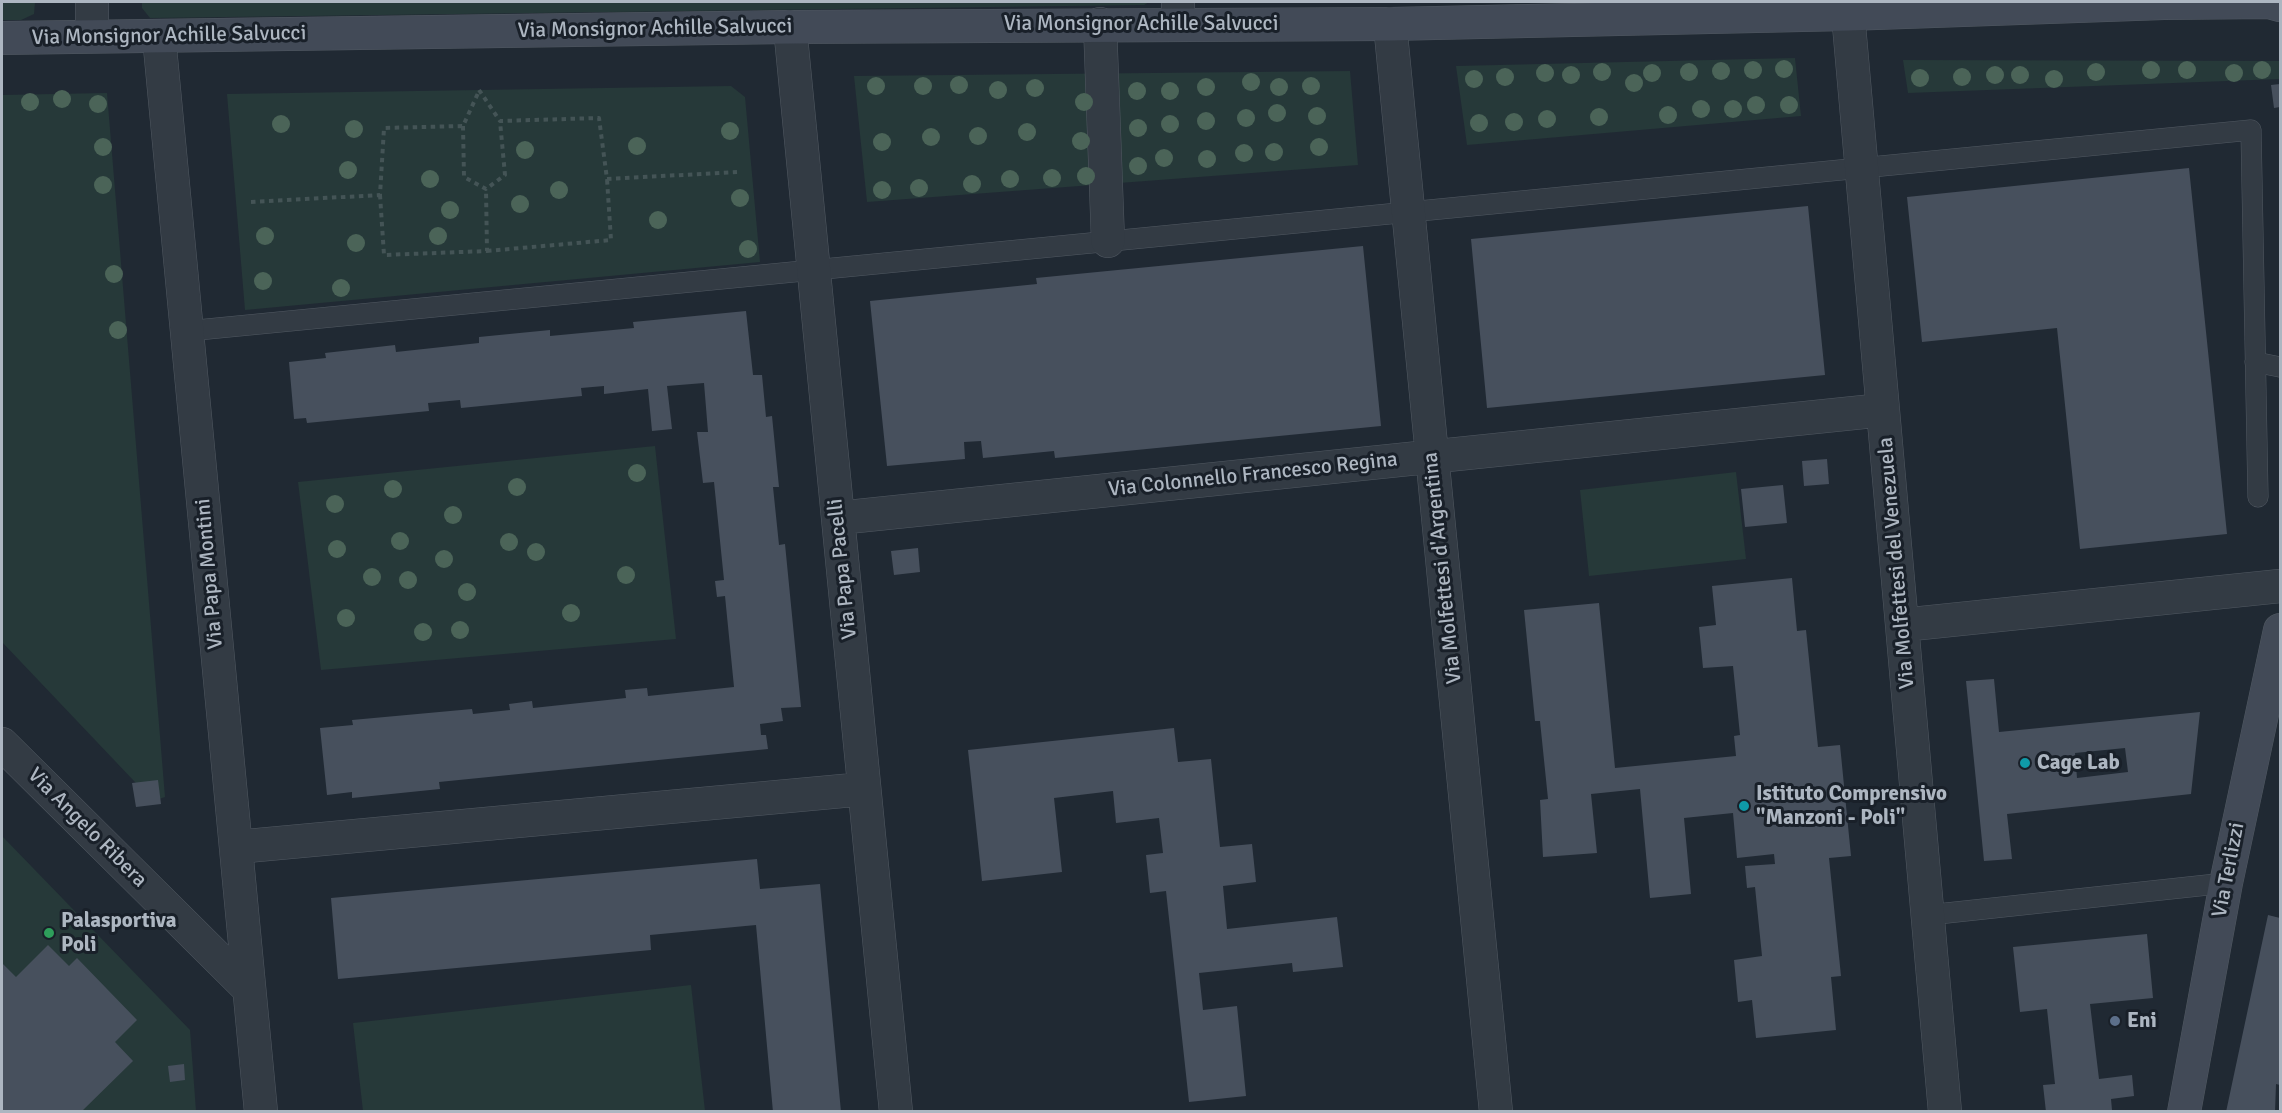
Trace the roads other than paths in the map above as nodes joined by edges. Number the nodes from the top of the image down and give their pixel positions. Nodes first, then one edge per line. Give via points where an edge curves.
1 (92, 2) edge
2 (2164, 3) edge
3 (2280, 5) edge
4 (1178, 13) edge
5 (1848, 14) junction
6 (1100, 24) junction
7 (1390, 24) junction
8 (790, 27) junction
9 (2280, 27) edge
10 (92, 36) junction
11 (159, 37) junction
12 (2, 38) edge
13 (1862, 168) junction
14 (1408, 212) junction
15 (1108, 242) junction
16 (814, 270) junction
17 (187, 331) junction
18 (2255, 362) junction
19 (2280, 367) edge
20 (1883, 410) junction
21 (1432, 456) junction
22 (2258, 497) dead end
23 (838, 518) junction
24 (2280, 586) edge
25 (1902, 625) junction
26 (2280, 630) edge
27 (2272, 711) edge
28 (2, 744) edge
29 (864, 789) junction
30 (236, 847) junction
31 (2226, 883) junction
32 (1928, 915) junction
33 (249, 989) junction
34 (261, 1112) edge
35 (896, 1112) edge
36 (1496, 1112) edge
37 (1945, 1112) edge
38 (2184, 1112) edge

1 - 10 street
2 - 3 main road, Via Monsignor Achille Salvucci
2 - 5 main road, Via Monsignor Achille Salvucci
2 - 9 main road
4 - 6 main road, Via Monsignor Achille Salvucci
4 - 7 main road, Via Monsignor Achille Salvucci
5 - 7 main road, Via Monsignor Achille Salvucci
5 - 13 street, Via Molfettesi del Venezuela
6 - 8 main road, Via Monsignor Achille Salvucci
6 - 15 street
7 - 14 street, Via Molfettesi d'Argentina
8 - 11 main road, Via Monsignor Achille Salvucci
8 - 16 street, Via Papa Pacelli
10 - 11 main road, Via Monsignor Achille Salvucci
10 - 12 main road, Via Monsignor Achille Salvucci
11 - 17 street, Via Papa Montini
13 - 14 lane
13 - 18 lane via 2251,130
13 - 20 street, Via Molfettesi del Venezuela
14 - 15 lane
14 - 21 street, Via Molfettesi d'Argentina
15 - 16 lane
16 - 17 lane
16 - 23 street, Via Papa Pacelli
17 - 30 street, Via Papa Montini
18 - 19 lane
18 - 22 lane
20 - 21 street, Via Colonnello Francesco Regina
20 - 25 street, Via Molfettesi del Venezuela
21 - 23 street, Via Colonnello Francesco Regina
21 - 36 street, Via Molfettesi d'Argentina
23 - 29 street, Via Papa Pacelli
24 - 25 street
25 - 32 street, Via Molfettesi del Venezuela
26 - 27 main road, Via Terlizzi
27 - 31 main road, Via Terlizzi
28 - 33 street, Via Angelo Ribera
29 - 30 street
29 - 35 street, Via Papa Pacelli
30 - 33 street, Via Papa Montini
31 - 32 lane
31 - 38 main road, Via Terlizzi
32 - 37 street, Via Molfettesi del Venezuela
33 - 34 street, Via Papa Montini

